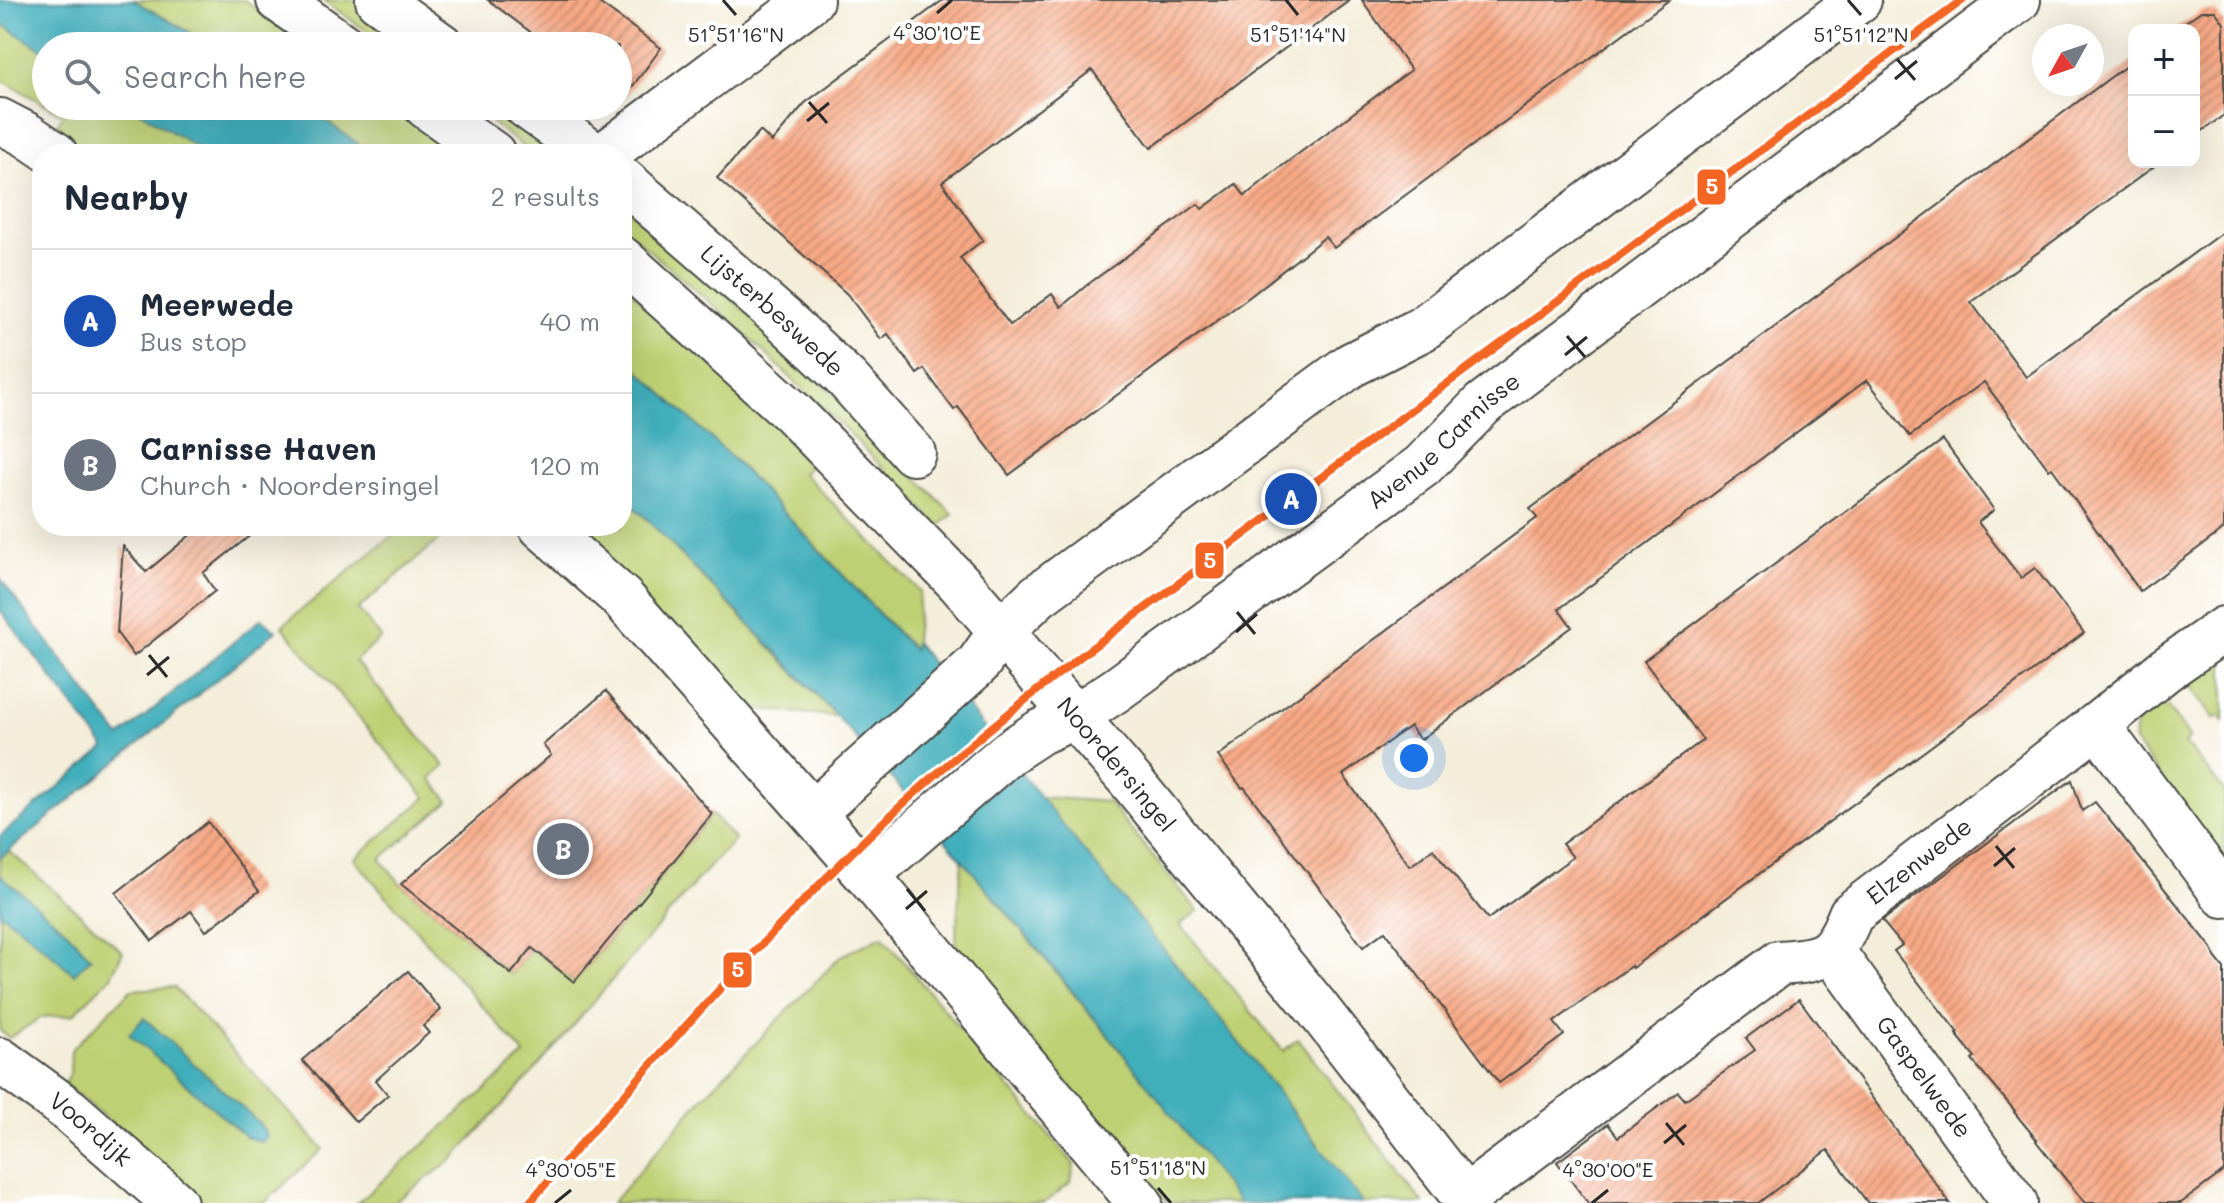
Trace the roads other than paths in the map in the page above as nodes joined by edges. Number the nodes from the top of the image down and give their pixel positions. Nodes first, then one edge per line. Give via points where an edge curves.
1 (279, 0) edge
2 (378, 0) edge
3 (811, 0) edge
4 (1859, 0) edge
5 (2018, 0) edge
6 (324, 32) edge
7 (423, 32) edge
8 (446, 120) edge
9 (546, 120) edge
10 (0, 121) edge
11 (40, 144) edge
12 (479, 144) edge
13 (579, 144) edge
14 (618, 144) edge
15 (632, 188) edge
16 (632, 268) edge
17 (913, 453) dead end
18 (552, 536) edge
19 (2224, 629) edge
20 (1001, 631) junction
21 (1076, 716) junction
22 (2097, 725) junction
23 (813, 813) junction
24 (867, 875) junction
25 (2224, 895) edge
26 (1832, 951) junction
27 (0, 1060) edge
28 (1467, 1200) edge
29 (175, 1203) edge
30 (1140, 1203) edge
31 (2015, 1203) edge

1 - 6 street
2 - 7 street
3 - 14 street
4 - 20 street via 1422,329 1351,365 1048,588
5 - 21 street, Avenue Carnisse via 1483,404 1422,466
8 - 12 street
9 - 13 street
10 - 11 street
15 - 17 street, Lijsterbeswede via 847,379
16 - 20 street, Noordersingel via 793,413
18 - 23 street via 623,599
19 - 22 street, Elzenwede
20 - 21 street, Noordersingel
20 - 23 street via 953,689
21 - 24 street, Avenue Carnisse via 1008,753
21 - 28 street, Noordersingel
22 - 25 street
22 - 26 street, Elzenwede via 1851,914
23 - 24 street
24 - 30 street
26 - 28 street via 1816,959 1779,963
26 - 31 street, Gaspelwede
27 - 29 street, Voordijk via 70,1111

